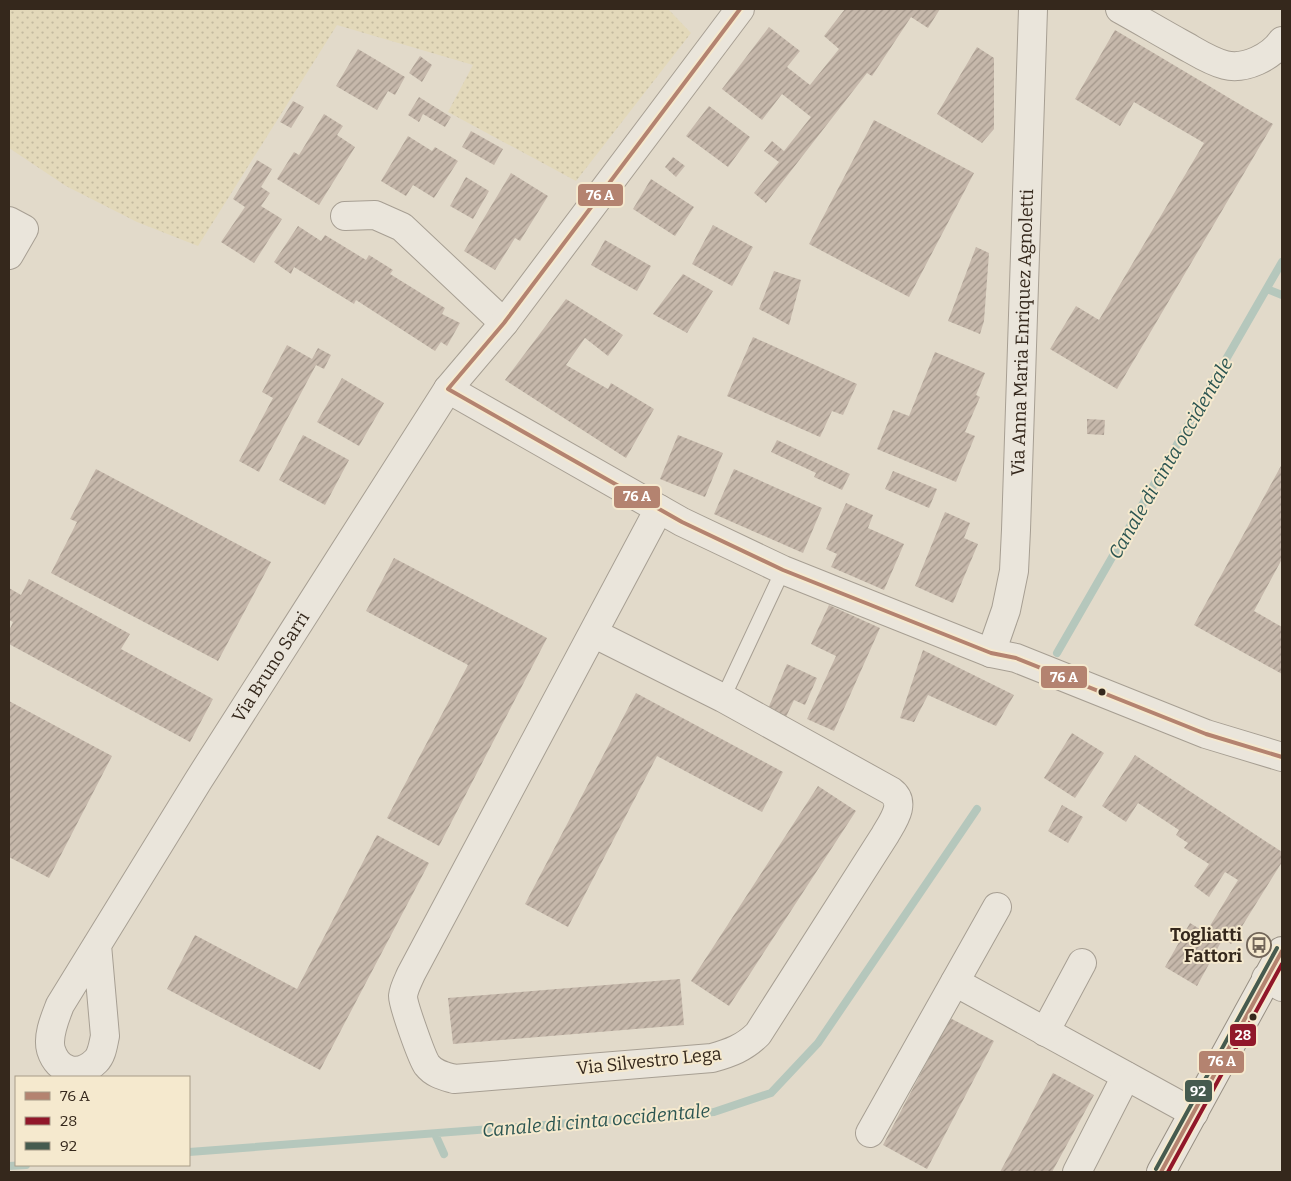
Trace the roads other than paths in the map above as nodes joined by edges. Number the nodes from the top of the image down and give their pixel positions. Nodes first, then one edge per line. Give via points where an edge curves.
1 (740, 9) edge
2 (1033, 9) edge
3 (1120, 9) edge
4 (1282, 41) edge
5 (344, 216) dead end
6 (16, 225) edge
7 (9, 255) edge
8 (504, 323) junction
9 (448, 389) junction
10 (659, 509) junction
11 (783, 570) junction
12 (593, 633) junction
13 (991, 653) junction
14 (723, 698) junction
15 (1243, 746) junction
16 (1282, 757) edge
17 (1282, 772) edge
18 (997, 907) dead end
19 (97, 945) dead end
20 (1282, 951) edge
21 (1082, 963) dead end
22 (955, 982) junction
23 (1274, 982) edge
24 (1046, 1032) junction
25 (1126, 1076) junction
26 (1194, 1113) junction
27 (870, 1133) dead end
28 (1077, 1172) edge
29 (1161, 1172) edge

1 - 8 street, Via Bruno Sarri
2 - 13 street, Via Anna Maria Enriquez Agnoletti via 1014,571 1006,610
3 - 4 street via 1227,66 1244,65 1262,58
5 - 8 street via 375,215 402,227
6 - 7 street
8 - 9 street, Via Bruno Sarri
9 - 10 street
9 - 19 street, Via Bruno Sarri
10 - 11 street
10 - 12 street, Via Silvestro Lega
11 - 13 street
11 - 14 lane
12 - 14 street, Via Silvestro Lega
12 - 14 street, Via Silvestro Lega via 406,984 404,1005 427,1064 437,1074 454,1079 712,1058 736,1051 758,1034 885,835 899,806 896,795 891,791
13 - 15 street via 1016,658
15 - 16 street
15 - 17 street
18 - 22 street
20 - 23 street
21 - 24 street
22 - 24 street
22 - 27 street
23 - 26 street
24 - 25 street
25 - 26 street
25 - 28 street
26 - 29 street

